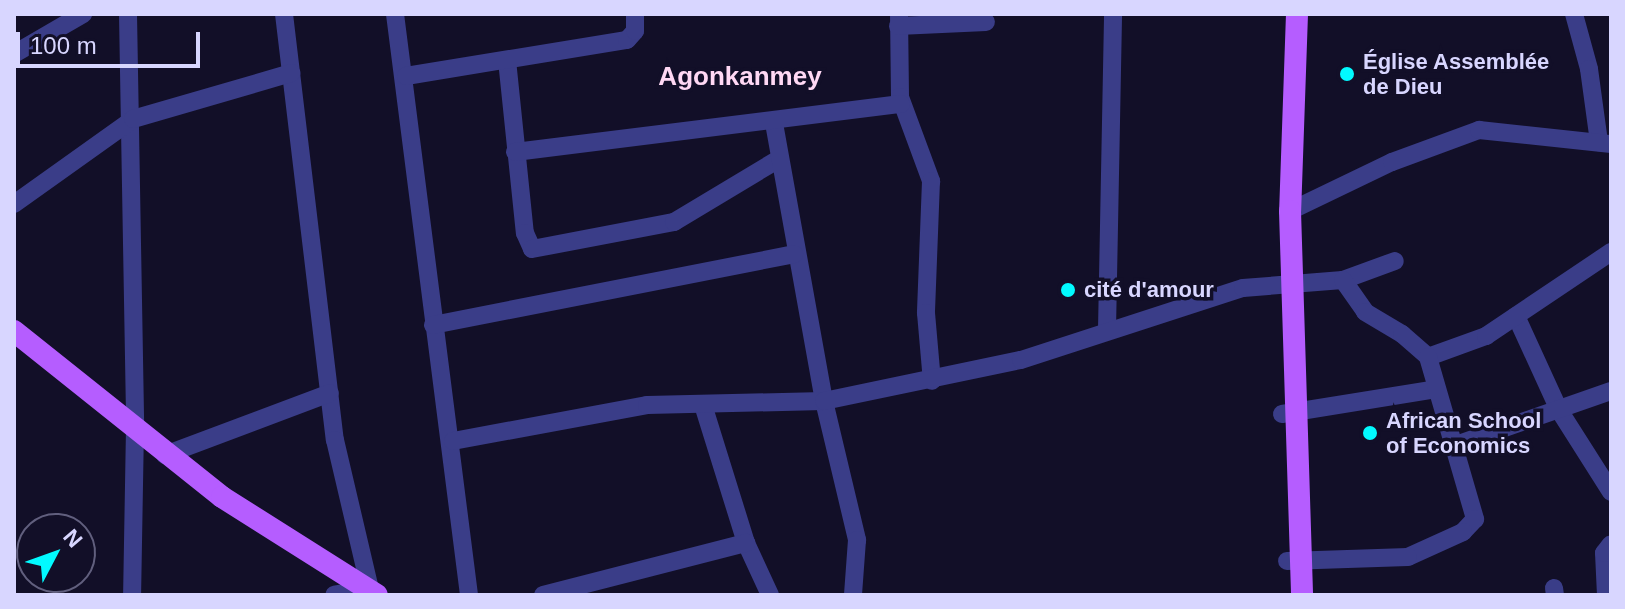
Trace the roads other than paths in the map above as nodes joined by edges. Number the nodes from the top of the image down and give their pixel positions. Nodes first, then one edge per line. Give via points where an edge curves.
1 (83, 14) edge
2 (128, 14) edge
3 (284, 14) edge
4 (395, 14) edge
5 (635, 14) edge
6 (1113, 14) edge
7 (1282, 14) edge
8 (1297, 14) edge
9 (1574, 14) edge
10 (899, 20) edge
11 (986, 22) dead end
12 (14, 54) edge
13 (507, 60) junction
14 (291, 73) junction
15 (406, 76) junction
16 (901, 104) junction
17 (1287, 105) junction
18 (133, 119) junction
19 (774, 123) junction
20 (1605, 143) edge
21 (515, 152) junction
22 (779, 159) junction
23 (14, 204) edge
24 (1290, 211) junction
25 (794, 254) junction
26 (1610, 254) edge
27 (1395, 261) dead end
28 (1343, 280) junction
29 (1285, 283) junction
30 (1516, 316) junction
31 (433, 325) junction
32 (1107, 330) junction
33 (14, 331) edge
34 (1428, 357) junction
35 (932, 381) junction
36 (1436, 389) junction
37 (1611, 391) edge
38 (330, 393) junction
39 (824, 401) junction
40 (704, 408) junction
41 (1559, 410) junction
42 (1287, 413) junction
43 (135, 428) junction
44 (453, 441) junction
45 (1453, 446) junction
46 (165, 455) junction
47 (1611, 492) edge
48 (746, 543) junction
49 (1611, 544) edge
50 (1294, 561) junction
51 (374, 592) edge
52 (132, 595) edge
53 (334, 595) edge
54 (469, 595) edge
55 (543, 595) edge
56 (770, 595) edge
57 (853, 595) edge
58 (1288, 595) edge
59 (1302, 595) edge
60 (1606, 595) edge

1 - 12 street
2 - 18 street
3 - 14 street
4 - 15 street
5 - 13 street via 635,31 627,40
6 - 32 street
7 - 17 main road
8 - 17 main road
9 - 20 street
10 - 11 street
10 - 16 street
13 - 15 street
13 - 21 street
14 - 18 street
14 - 38 street
15 - 31 street
16 - 19 street
16 - 35 street via 931,181 926,313
17 - 24 main road
17 - 29 main road
18 - 23 street
18 - 43 street
19 - 21 street
19 - 22 street
20 - 24 street via 1479,130 1392,162
21 - 22 street via 527,245 542,250 674,222
22 - 25 street
24 - 29 main road
25 - 31 street
25 - 39 street
26 - 30 street
27 - 28 street
28 - 29 street
28 - 34 street via 1365,312
29 - 32 street via 1196,300
29 - 42 main road
30 - 34 street via 1486,336
30 - 41 street
31 - 44 street
32 - 35 street via 1032,357
33 - 43 main road
34 - 36 street
35 - 39 street
36 - 42 street
36 - 45 street
37 - 41 street
38 - 46 street
38 - 51 street via 335,440
39 - 40 street
39 - 57 street via 857,540
40 - 44 street via 647,405
40 - 48 street
41 - 45 street
41 - 47 street
42 - 50 main road
43 - 46 main road
43 - 52 street
44 - 54 street
45 - 50 street via 1474,513 1472,526 1408,557
46 - 51 main road
48 - 55 street
48 - 56 street
49 - 60 street via 1604,553
50 - 58 main road
50 - 59 main road
51 - 53 street

